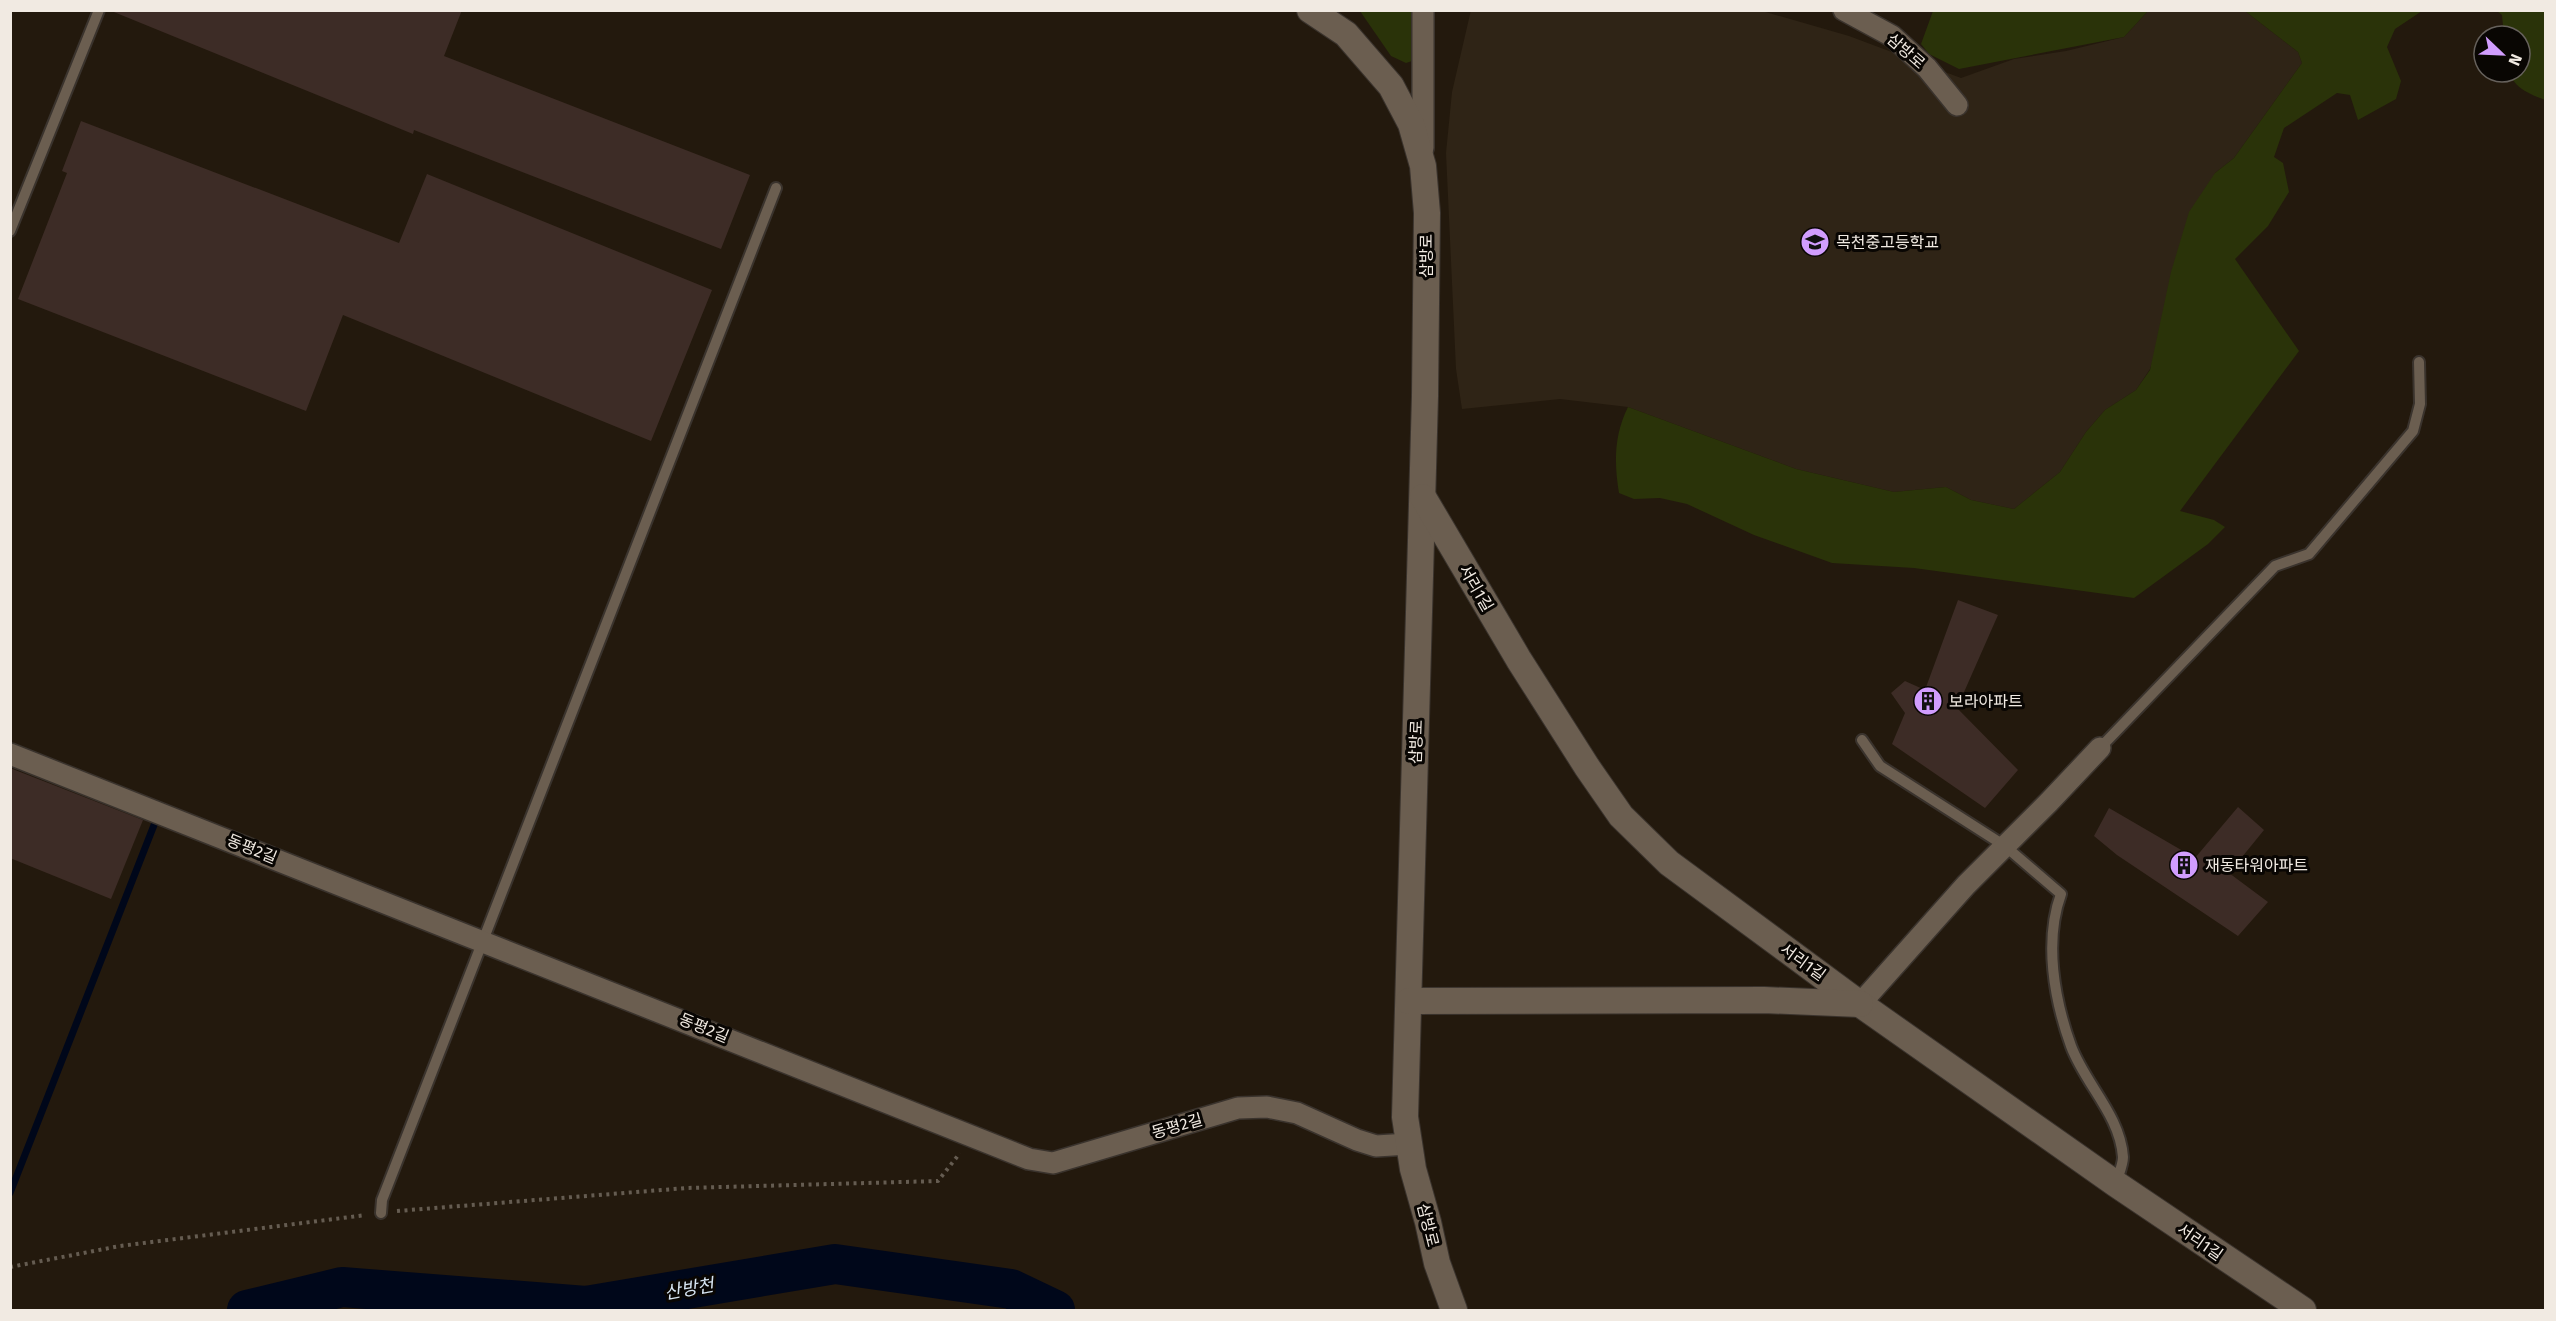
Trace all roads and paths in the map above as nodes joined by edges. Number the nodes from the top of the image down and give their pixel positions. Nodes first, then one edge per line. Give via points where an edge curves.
1 (99, 10) edge
2 (1310, 10) edge
3 (1423, 10) edge
4 (1844, 10) edge
5 (1957, 105) dead end
6 (1424, 166) junction
7 (777, 188) dead end
8 (10, 231) edge
9 (2419, 362) dead end
10 (1423, 496) junction
11 (1862, 740) dead end
12 (2100, 748) joint
13 (10, 754) edge
14 (2005, 846) junction
15 (483, 940) junction
16 (1409, 1001) junction
17 (1860, 1004) junction
18 (974, 1135) junction
19 (1409, 1144) junction
20 (2116, 1184) junction
21 (381, 1213) junction
22 (10, 1267) edge
23 (1454, 1311) edge
24 (2303, 1311) edge

1 - 8 lane
2 - 6 street, 삼방로 via 1346,34 1391,86 1411,124
3 - 6 street, 삼방로
4 - 5 street, 삼방로 via 1892,36 1927,68
6 - 10 street, 삼방로 via 1427,225
7 - 15 lane
9 - 12 lane via 2420,404 2413,431 2309,554 2275,566
10 - 16 street, 삼방로
10 - 17 street, 서리1길 via 1519,660 1622,816 1669,863
11 - 14 lane via 1880,766
12 - 14 street
13 - 15 street, 동평2길
14 - 17 street
14 - 20 lane via 2061,894 2054,915 2055,988 2071,1047 2116,1126 2123,1159
15 - 18 street, 동평2길
15 - 21 lane via 382,1200
16 - 17 street via 1764,1000
16 - 19 street, 삼방로
17 - 20 street, 서리1길
18 - 19 street, 동평2길 via 1029,1159 1053,1163 1238,1108 1267,1107 1298,1113 1376,1146
18 - 21 path via 938,1181 687,1188
19 - 23 street, 삼방로 via 1437,1263
20 - 24 street, 서리1길
21 - 22 path via 120,1246

